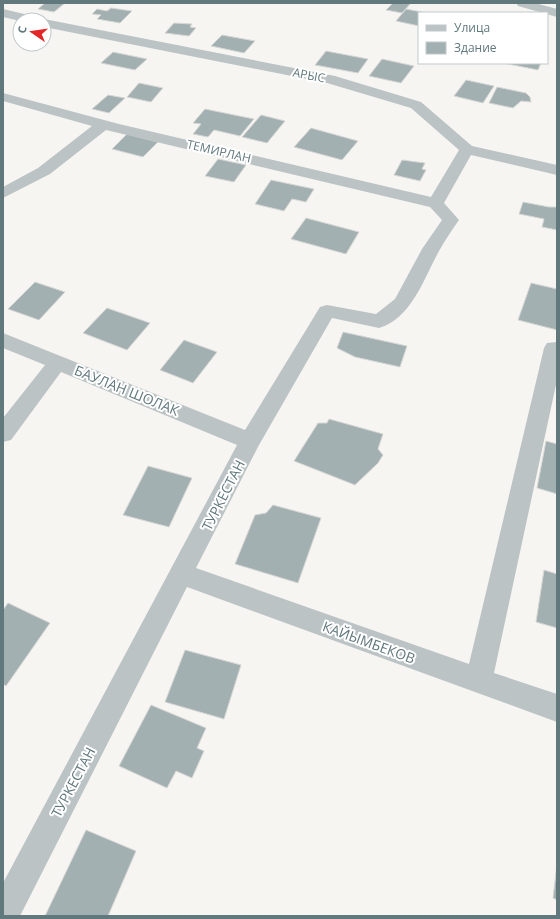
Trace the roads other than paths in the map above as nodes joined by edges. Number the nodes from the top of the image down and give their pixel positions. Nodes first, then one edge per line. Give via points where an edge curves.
1 (522, 3) edge
2 (557, 13) edge
3 (52, 25) edge
4 (3, 97) edge
5 (104, 124) junction
6 (467, 149) junction
7 (557, 170) edge
8 (3, 193) edge
9 (436, 203) junction
10 (3, 340) edge
11 (554, 348) dead end
12 (58, 362) junction
13 (3, 434) edge
14 (250, 441) junction
15 (182, 574) junction
16 (479, 681) junction
17 (557, 708) edge
18 (3, 916) edge

1 - 2 street
3 - 6 street, АРЫС via 330,79 416,105
4 - 5 street, ТЕМИРЛАН
5 - 8 street via 44,171
5 - 9 street, ТЕМИРЛАН
6 - 7 street, АРЫС
6 - 9 street
9 - 14 street, ТУРКЕСТАН via 451,220 402,303 379,321 327,311
10 - 12 street, БАУЛАН ШОЛАК
11 - 16 street
12 - 13 street
12 - 14 street, БАУЛАН ШОЛАК
14 - 15 street, ТУРКЕСТАН
15 - 16 street, КАЙЫМБЕКОВ
15 - 18 street, ТУРКЕСТАН
16 - 17 street, КАЙЫМБЕКОВ

